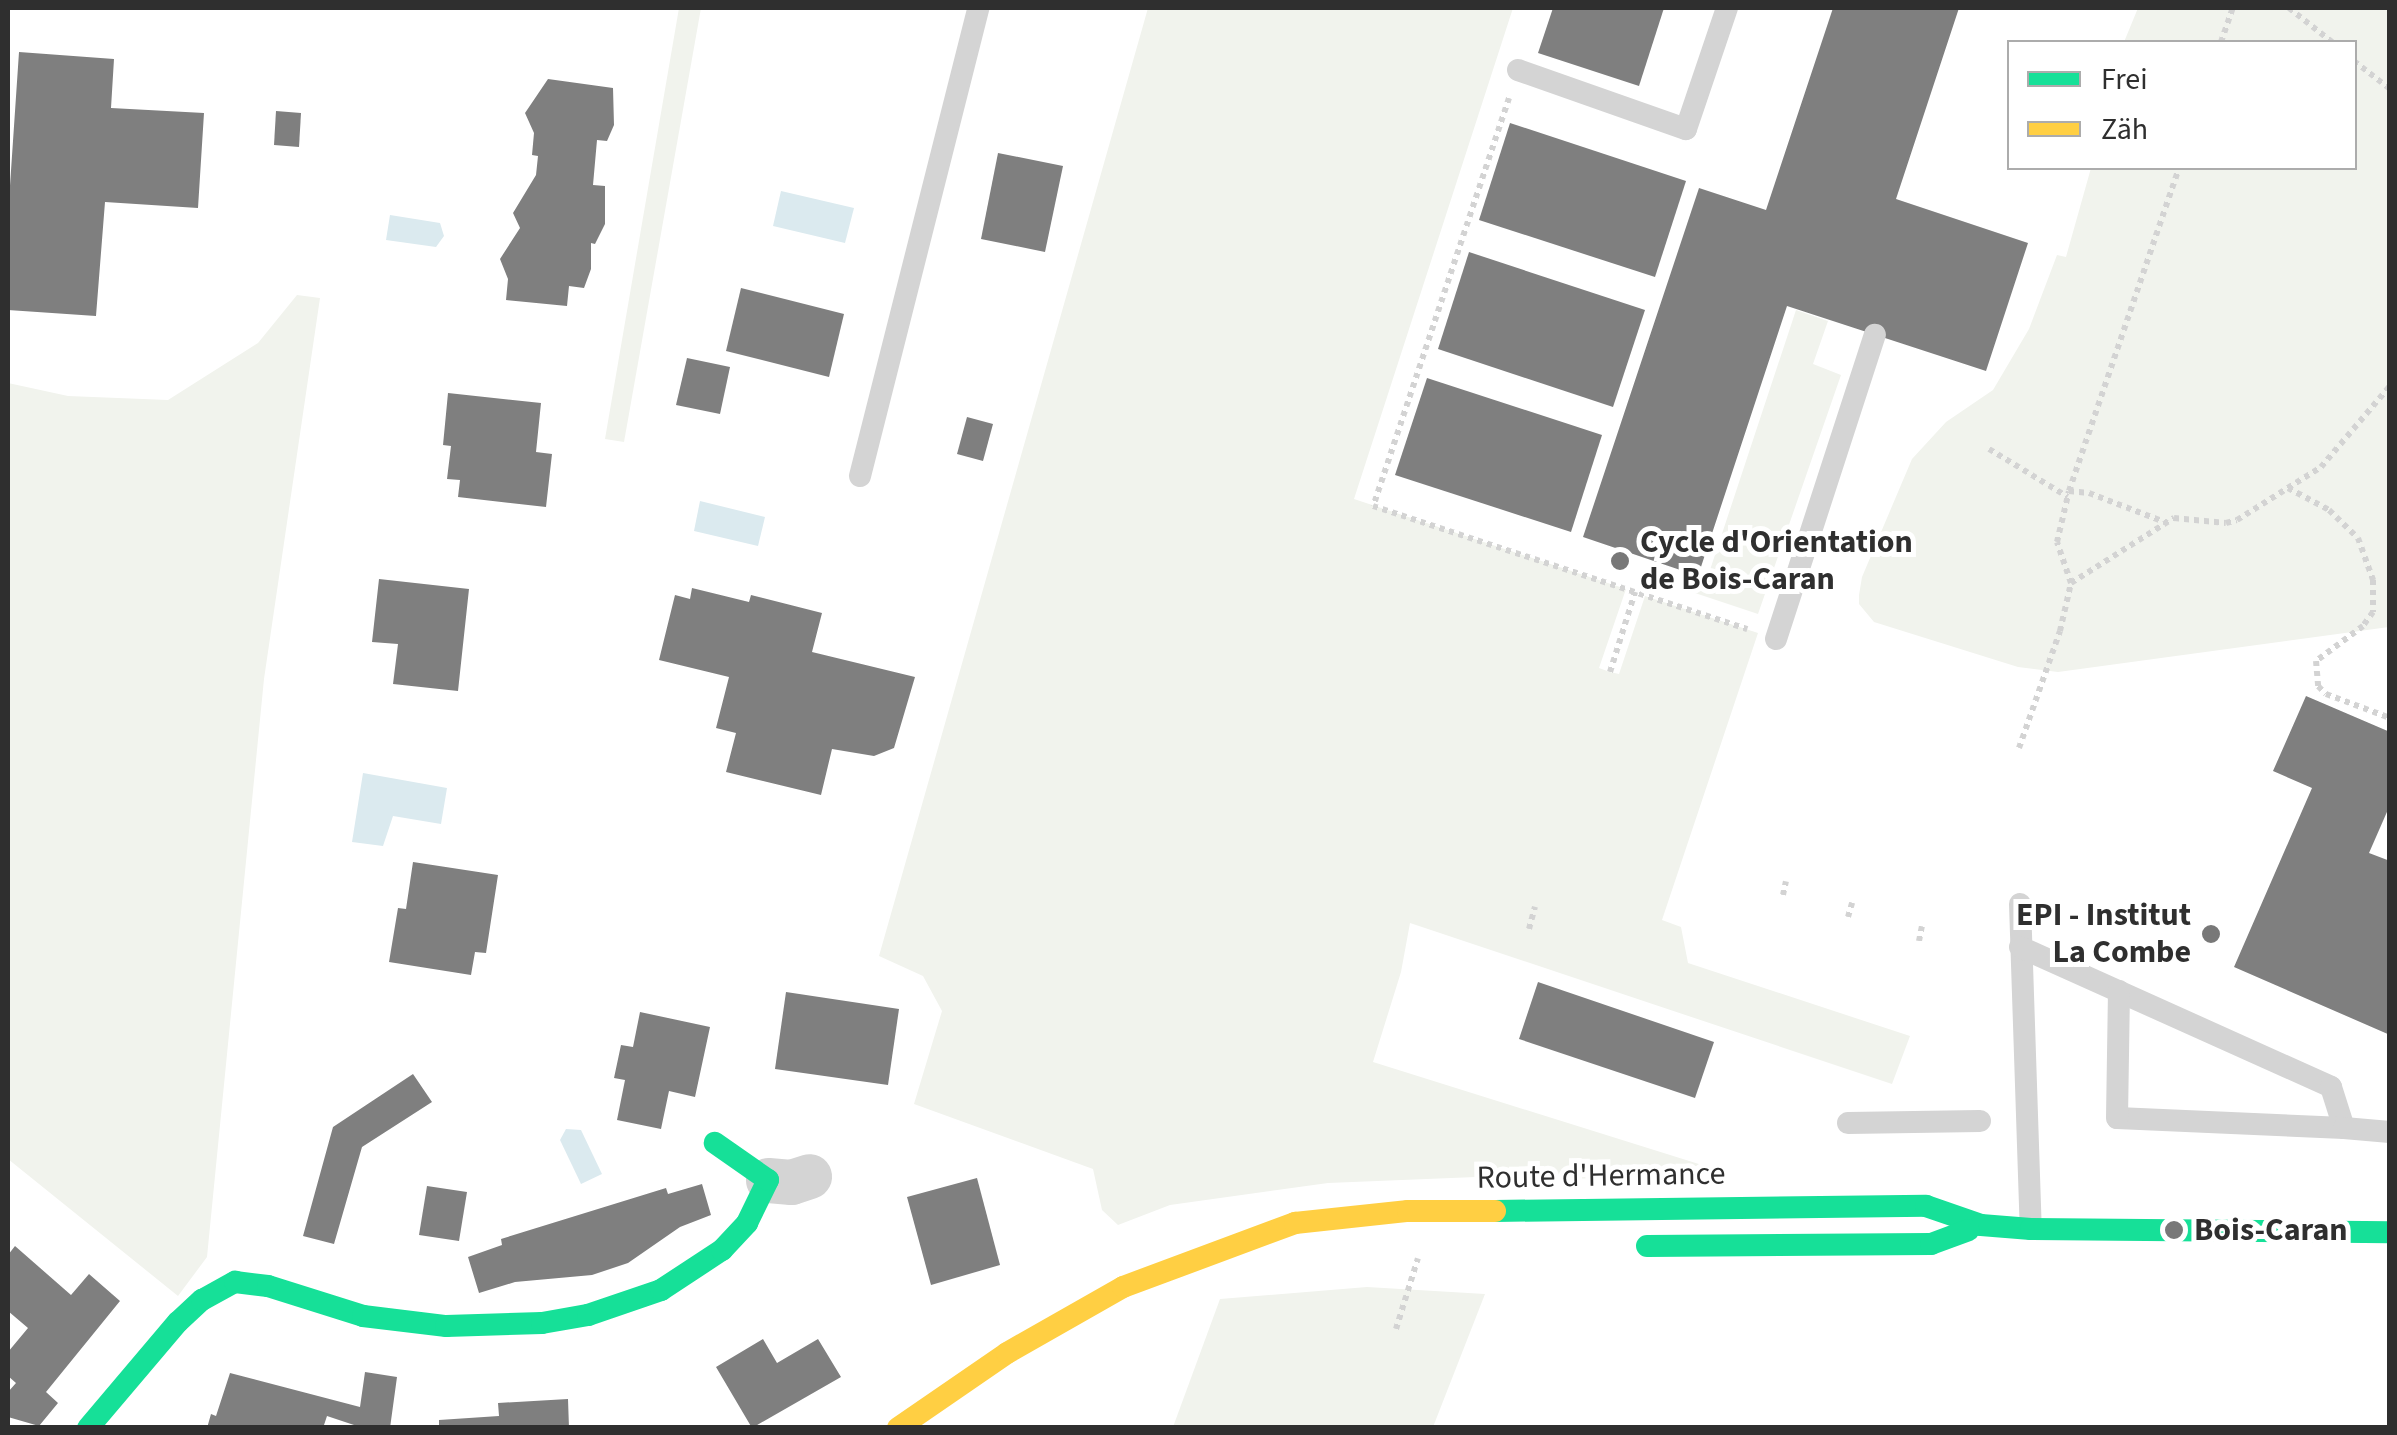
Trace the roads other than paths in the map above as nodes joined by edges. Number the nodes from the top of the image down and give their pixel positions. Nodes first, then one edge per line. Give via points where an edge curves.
1 (978, 8) edge
2 (1727, 8) edge
3 (1518, 70) road end
4 (1875, 336) dead end
5 (860, 476) dead end
6 (1776, 639) road end
7 (2020, 904) dead end
8 (2020, 946) junction
9 (2118, 991) junction
10 (1980, 1121) dead end
11 (1848, 1122) dead end
12 (2344, 1128) junction
13 (2390, 1132) edge
14 (715, 1143) dead end
15 (1981, 1225) junction
16 (2031, 1229) junction
17 (2390, 1232) edge
18 (1618, 1246) dead end
19 (1298, 1250) dead end
20 (1224, 1251) junction
21 (88, 1428) edge
22 (898, 1428) edge

1 - 5 lane
2 - 3 lane via 1686,129
4 - 6 lane
7 - 8 lane
8 - 9 lane
8 - 16 lane
9 - 12 lane via 2331,1086
9 - 12 lane via 2118,1118
10 - 11 lane
12 - 13 lane
14 - 21 main road via 789,1178 722,1250 661,1290 542,1323 446,1326 363,1316 235,1282 178,1322
15 - 16 main road, Route d'Hermance
15 - 18 main road, Route d'Hermance via 1932,1244
15 - 20 main road, Route d'Hermance via 1926,1206 1408,1211 1296,1222
16 - 17 main road, Route d'Hermance
19 - 20 main road, Route d'Hermance
20 - 22 main road, Route d'Hermance via 1069,1316

